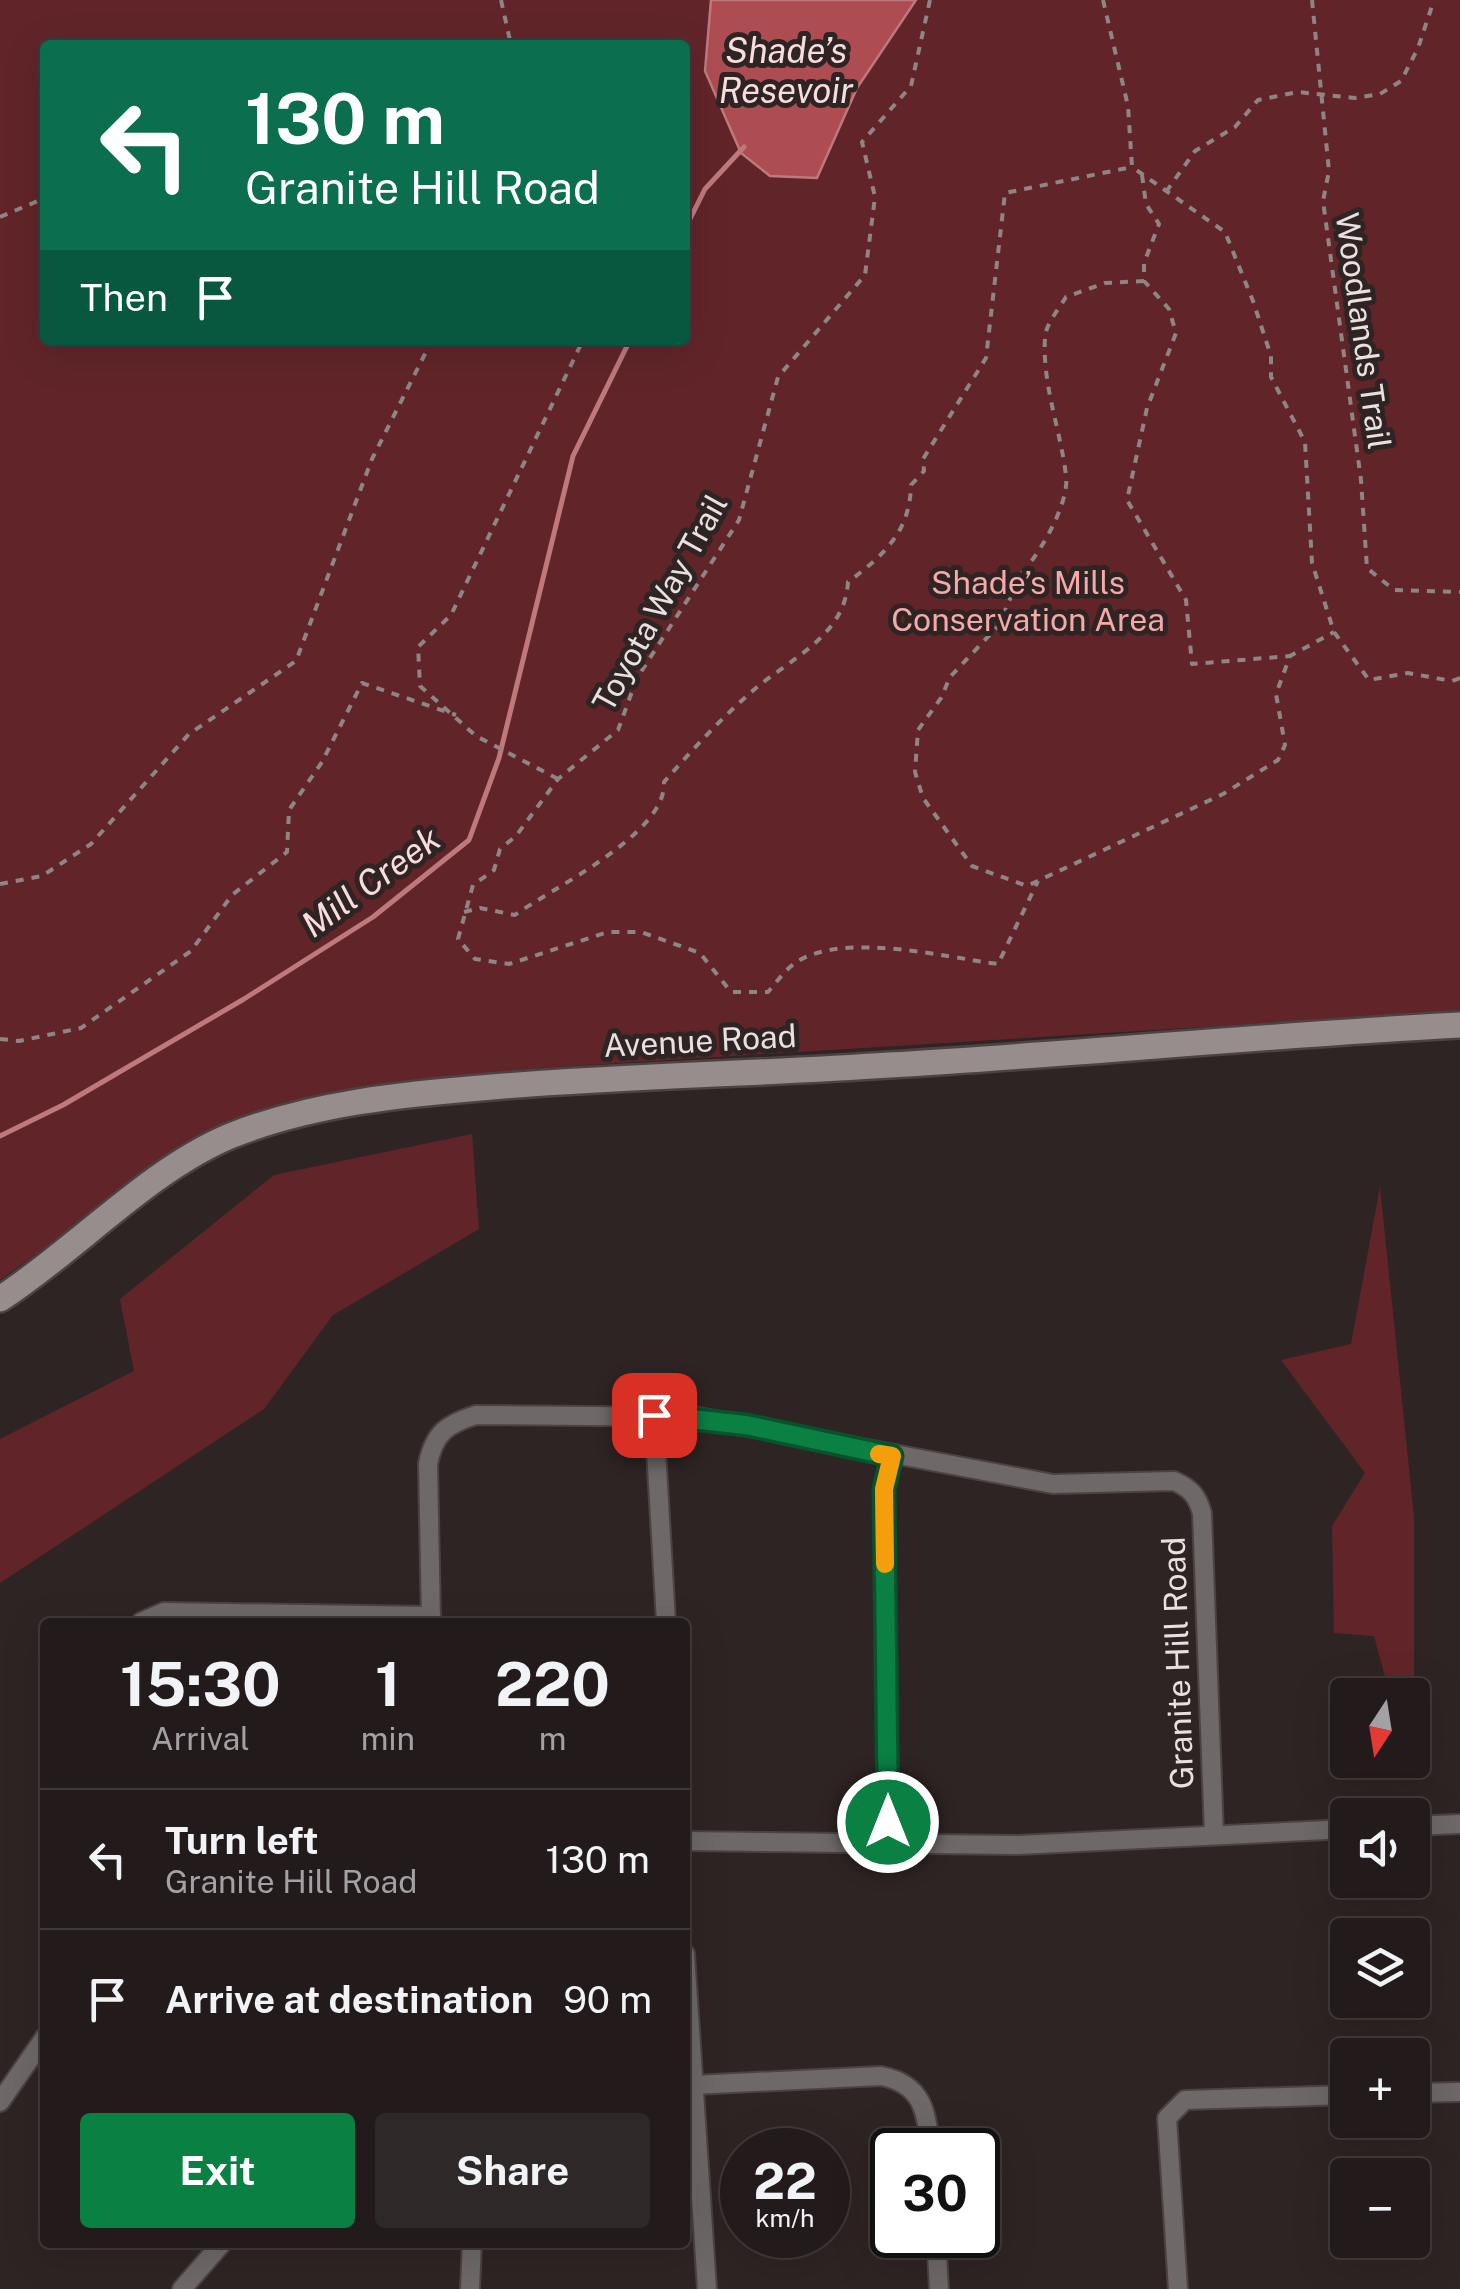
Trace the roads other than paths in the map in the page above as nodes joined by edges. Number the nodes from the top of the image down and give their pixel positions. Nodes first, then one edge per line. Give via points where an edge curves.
1 (1460, 1026) edge
2 (0, 1299) edge
3 (654, 1415) junction
4 (892, 1456) junction
5 (150, 1618) edge
6 (393, 1618) edge
7 (431, 1618) edge
8 (666, 1618) edge
9 (1460, 1824) edge
10 (1430, 1825) edge
11 (1330, 1830) edge
12 (1214, 1835) junction
13 (690, 1841) edge
14 (888, 1844) junction
15 (40, 2045) edge
16 (690, 2048) edge
17 (692, 2085) junction
18 (1460, 2092) edge
19 (1430, 2093) edge
20 (1330, 2096) edge
21 (0, 2102) edge
22 (928, 2128) edge
23 (218, 2248) edge
24 (472, 2248) edge
25 (937, 2258) edge
26 (182, 2289) edge
27 (470, 2289) edge
28 (706, 2289) edge
29 (939, 2289) edge
30 (1178, 2289) edge

1 - 2 street, Avenue Road via 890,1066 590,1079 372,1100 226,1138 180,1164
3 - 4 street, Granite Hill Road via 746,1425
3 - 7 street, Granite Hill Road via 476,1415 448,1424 432,1444 428,1464
3 - 8 street
4 - 12 street, Granite Hill Road via 1053,1484 1174,1481 1198,1498
4 - 14 street via 884,1489
5 - 6 street via 164,1612
9 - 10 street
11 - 12 street
12 - 14 street
13 - 14 street
15 - 21 street
16 - 17 street
17 - 22 street via 881,2076 902,2080 920,2096
17 - 28 street
18 - 19 street
20 - 30 street via 1185,2100 1166,2118
23 - 26 street
24 - 27 street
25 - 29 street

